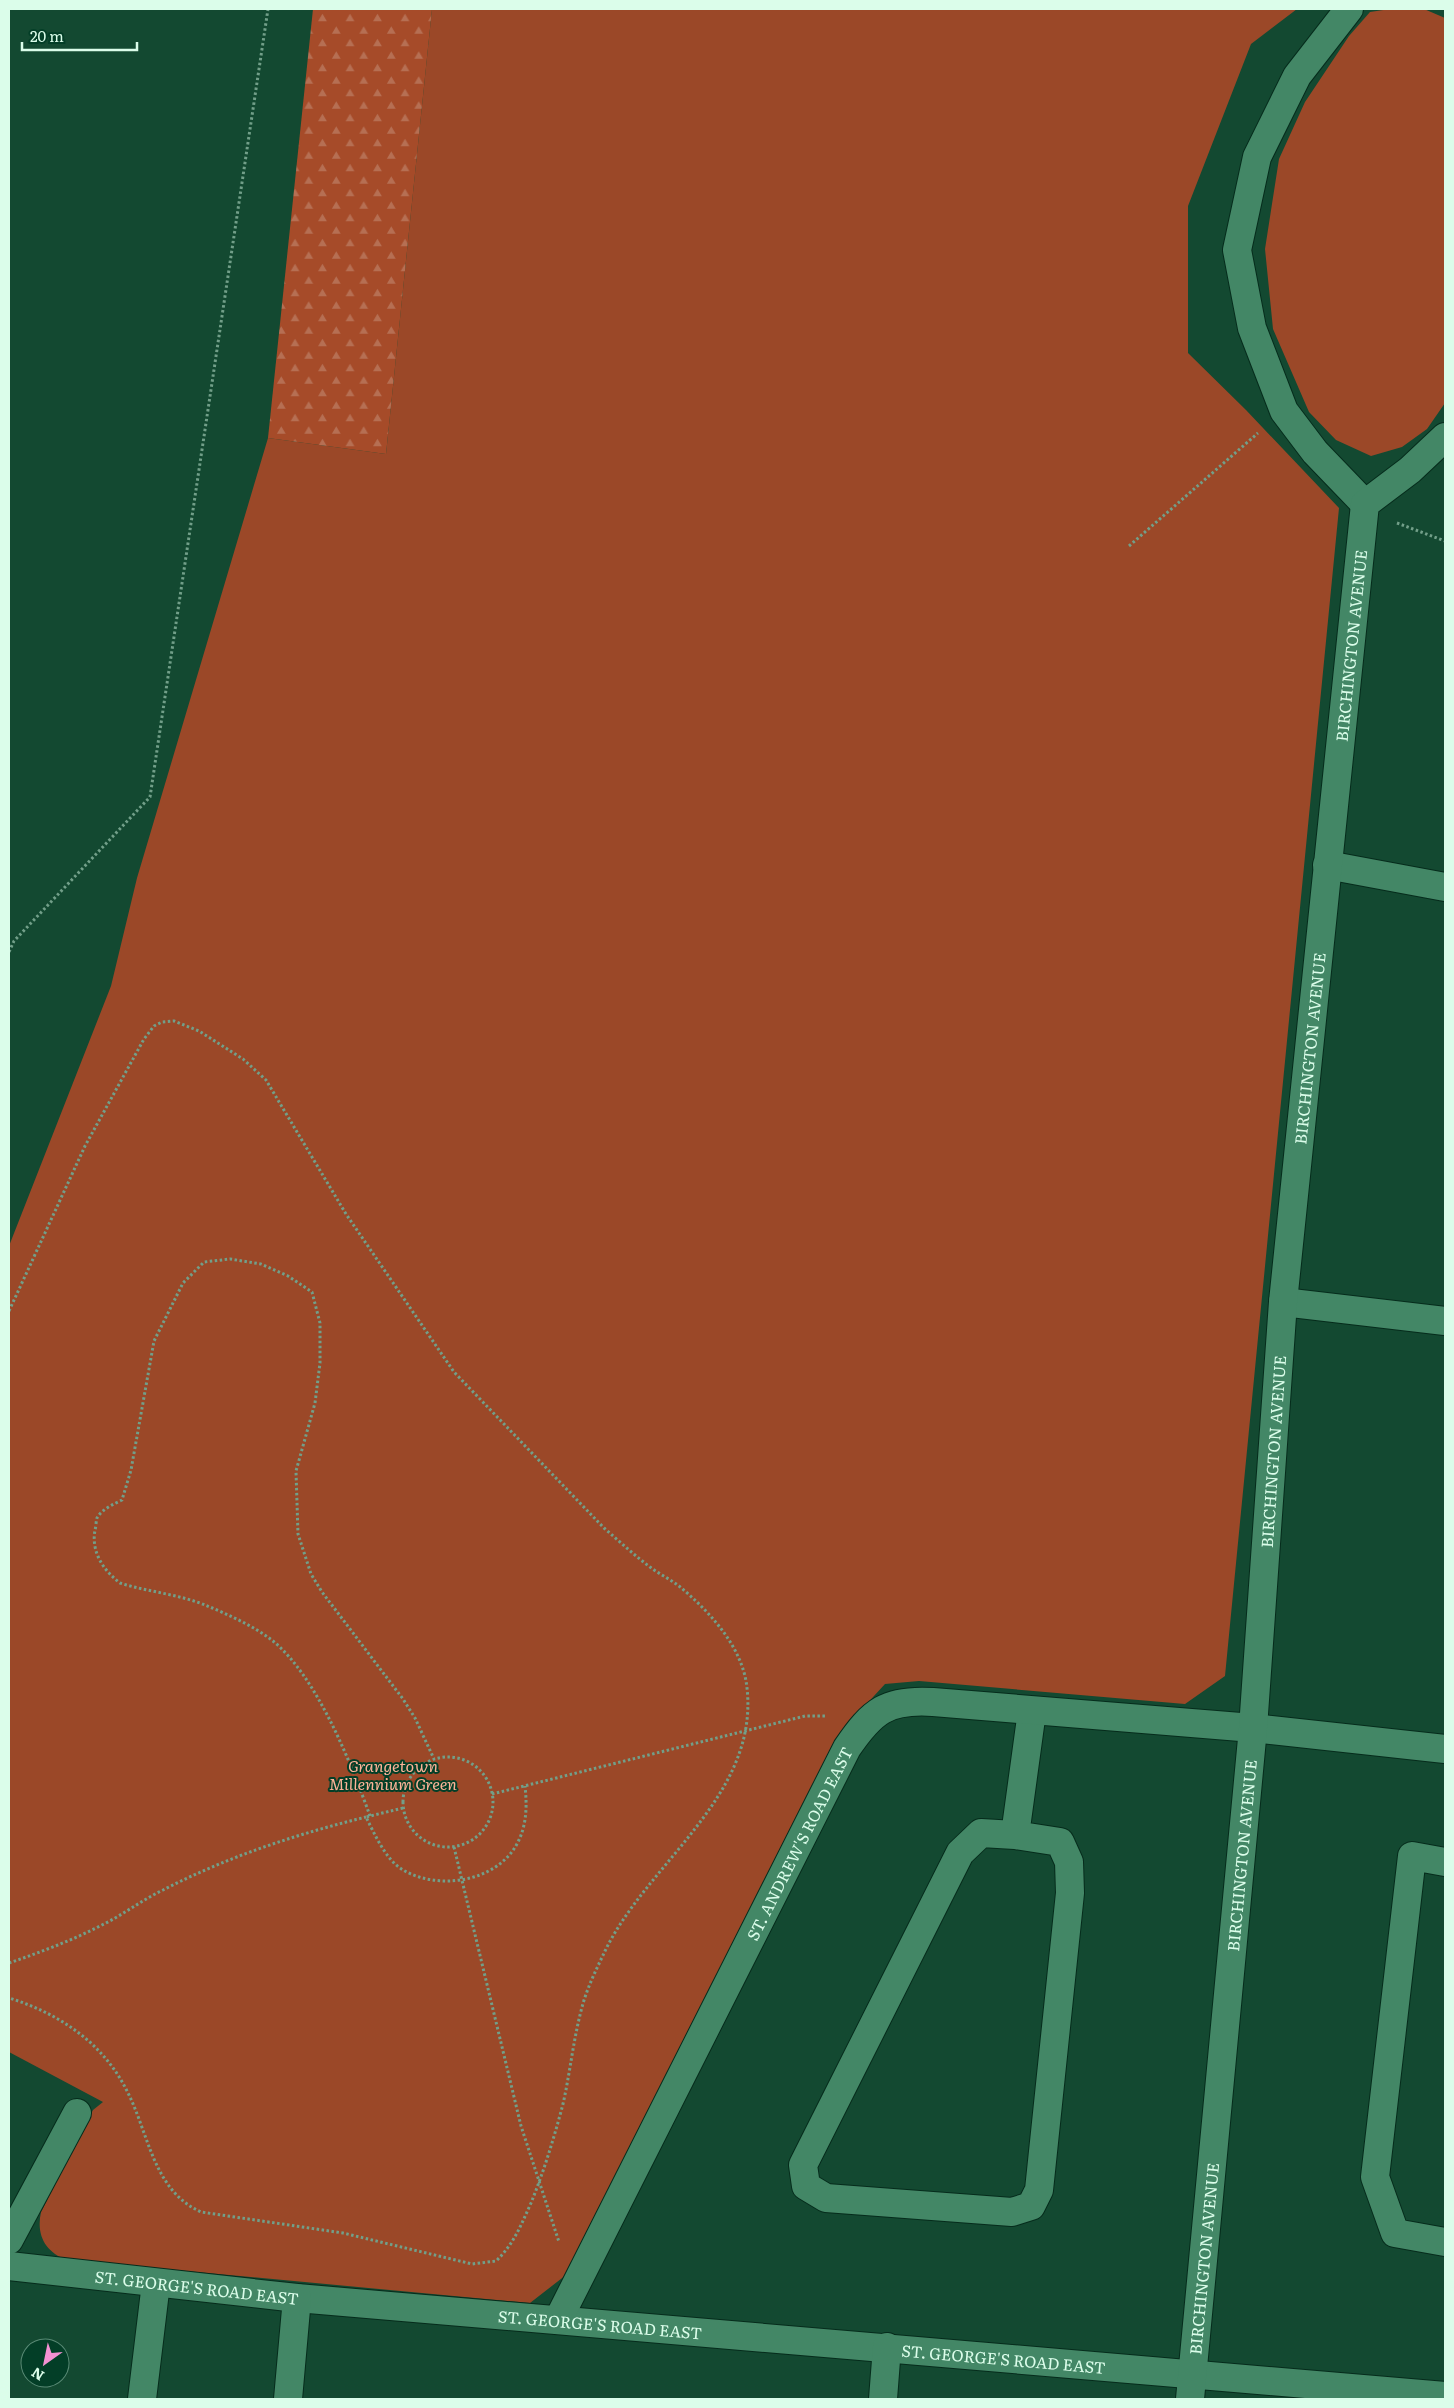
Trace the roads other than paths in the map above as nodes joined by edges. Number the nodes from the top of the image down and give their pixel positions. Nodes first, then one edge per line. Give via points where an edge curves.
1 (1349, 9) edge
2 (1445, 438) edge
3 (1365, 507) junction
4 (1327, 865) junction
5 (1445, 887) edge
6 (1283, 1302) junction
7 (1445, 1321) edge
8 (1032, 1711) junction
9 (1253, 1728) junction
10 (1445, 1749) edge
11 (1015, 1835) junction
12 (1445, 1862) edge
13 (77, 2113) dead end
14 (9, 2240) edge
15 (1445, 2242) edge
16 (9, 2266) edge
17 (156, 2283) junction
18 (297, 2298) junction
19 (558, 2320) junction
20 (887, 2348) junction
21 (1191, 2388) edge
22 (1438, 2397) edge
23 (142, 2399) edge
24 (288, 2399) edge
25 (883, 2399) edge

1 - 3 street via 1297,76 1256,157 1237,250 1252,328 1284,411 1315,452
2 - 3 street
3 - 4 street, BIRCHINGTON AVENUE
4 - 5 street
4 - 6 street, BIRCHINGTON AVENUE
6 - 7 street
6 - 9 street, BIRCHINGTON AVENUE
8 - 9 street, ST. ANDREW'S ROAD EAST
8 - 11 street
8 - 19 street, ST. ANDREW'S ROAD EAST via 908,1701 873,1715 859,1730
9 - 10 street, ST. ANDREW'S ROAD EAST
9 - 21 street, BIRCHINGTON AVENUE
11 - 11 street via 1060,1842 1069,1862 1070,1893 1039,2190 1031,2206 1012,2212 826,2198 806,2186 802,2165 960,1853 981,1832
12 - 15 street via 1412,1856 1375,2177 1395,2233
13 - 14 street
16 - 17 street, ST. GEORGE'S ROAD EAST
17 - 18 street, ST. GEORGE'S ROAD EAST
17 - 23 street
18 - 19 street, ST. GEORGE'S ROAD EAST
18 - 24 street
19 - 20 street, ST. GEORGE'S ROAD EAST
20 - 21 street, ST. GEORGE'S ROAD EAST
20 - 25 street
21 - 22 street, ST. GEORGE'S ROAD EAST

